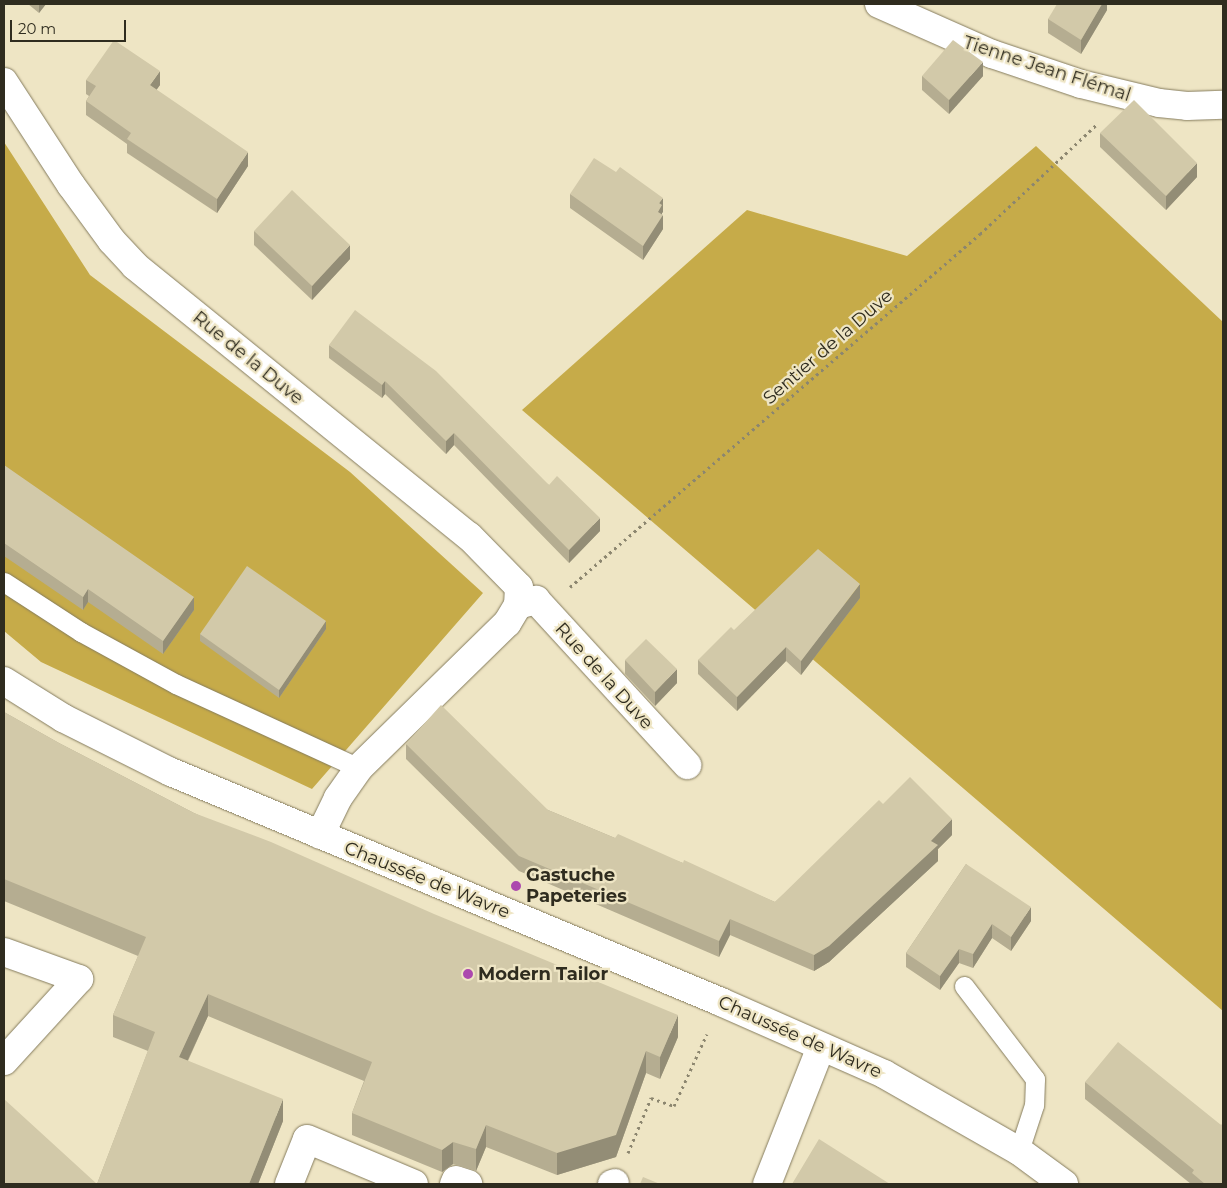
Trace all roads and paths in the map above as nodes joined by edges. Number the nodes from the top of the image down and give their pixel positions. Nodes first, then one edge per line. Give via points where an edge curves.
1 (879, 4) edge
2 (4, 82) edge
3 (1125, 96) junction
4 (1223, 105) edge
5 (4, 582) edge
6 (527, 602) junction
7 (4, 681) edge
8 (687, 765) dead end
9 (359, 768) junction
10 (320, 835) junction
11 (4, 952) edge
12 (964, 986) dead end
13 (722, 1002) junction
14 (821, 1047) junction
15 (4, 1061) edge
16 (1019, 1151) junction
17 (289, 1184) edge
18 (414, 1184) edge
19 (454, 1184) edge
20 (468, 1184) edge
21 (614, 1184) edge
22 (767, 1184) edge
23 (1064, 1184) edge

1 - 3 street, Tienne Jean Flémal via 992,54
2 - 6 street, Rue de la Duve via 71,185 112,241 135,266 469,536 519,587
3 - 4 street, Tienne Jean Flémal via 1187,106
3 - 6 path, Sentier de la Duve via 980,234 564,592
5 - 9 lane via 81,632 176,684
6 - 8 street, Rue de la Duve
6 - 9 street
7 - 10 street, Chaussée de Wavre via 64,718 171,772
9 - 10 street via 338,798
10 - 13 street, Chaussée de Wavre
11 - 15 street via 79,980
12 - 16 lane via 1035,1079 1034,1105
13 - 14 street, Chaussée de Wavre
13 - 21 path via 674,1106 651,1098
14 - 16 street, Chaussée de Wavre via 884,1074
14 - 22 street
16 - 23 street, Chaussée de Wavre
17 - 18 street via 308,1139
19 - 20 street via 456,1180

